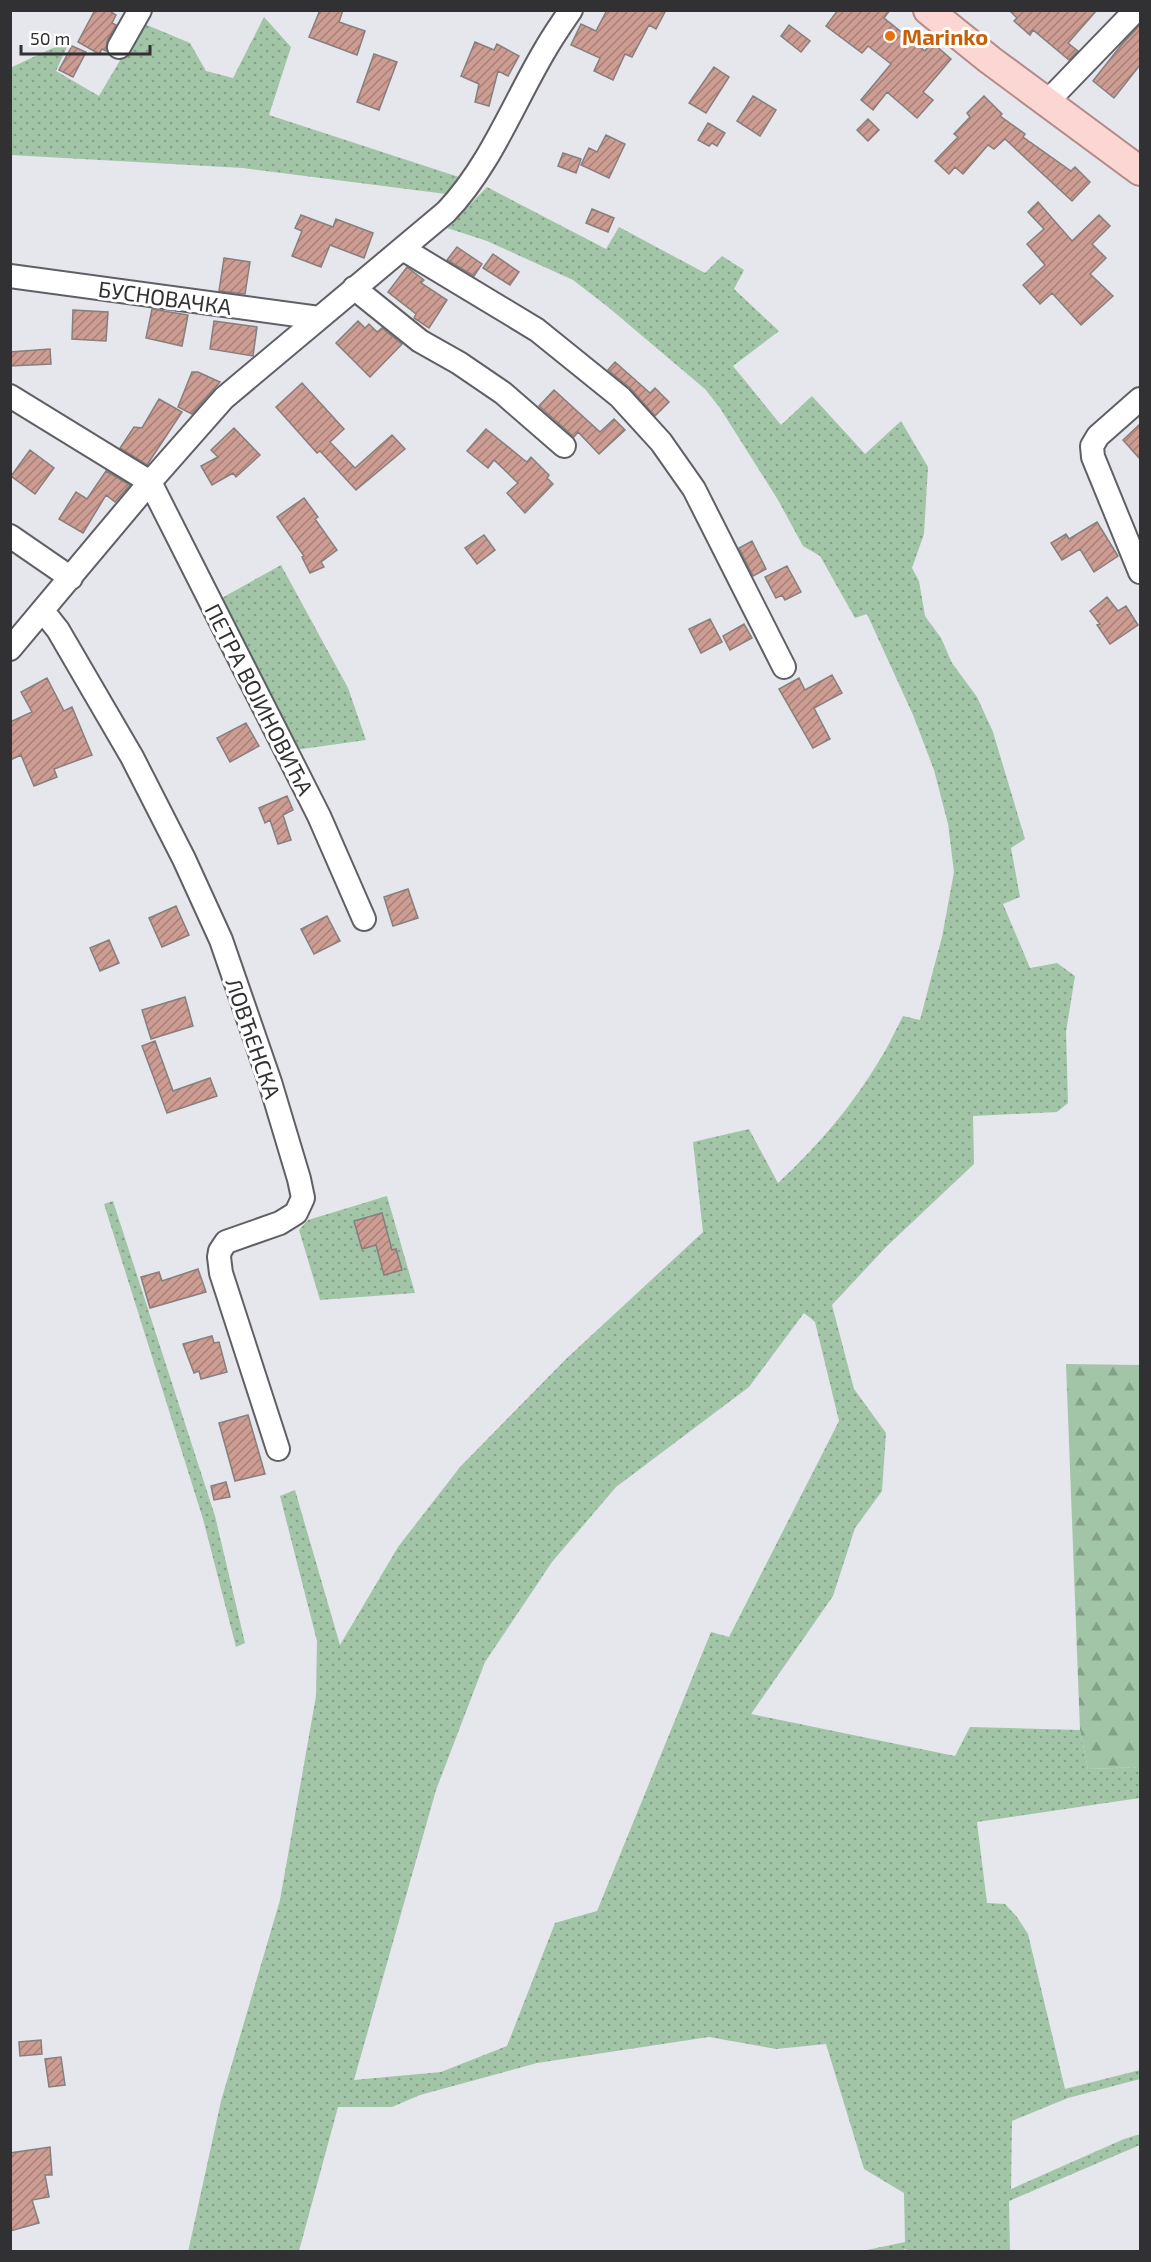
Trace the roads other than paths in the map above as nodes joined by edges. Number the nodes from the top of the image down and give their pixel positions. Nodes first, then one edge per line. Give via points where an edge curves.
1 (140, 10) edge
2 (571, 10) edge
3 (928, 10) edge
4 (1136, 10) edge
5 (119, 47) dead end
6 (1047, 102) junction
7 (1140, 171) edge
8 (403, 249) junction
9 (10, 276) edge
10 (354, 288) junction
11 (319, 318) junction
12 (10, 396) edge
13 (1140, 399) edge
14 (564, 446) dead end
15 (150, 482) junction
16 (10, 536) edge
17 (1140, 572) edge
18 (71, 578) junction
19 (43, 610) junction
20 (10, 649) edge
21 (784, 667) dead end
22 (364, 919) dead end
23 (278, 1449) dead end

1 - 5 street
2 - 8 street via 465,192
3 - 6 main road
4 - 6 street
6 - 7 main road
8 - 10 street
8 - 21 street via 537,330 620,397 662,442 694,489
9 - 11 street, БУСНОВАЧКА
10 - 11 street
10 - 14 street via 420,341 502,393
11 - 15 street via 224,398
12 - 15 street
13 - 17 street via 1092,446
15 - 18 street
15 - 22 street, ПЕТРА ВОЈИНОВИЋА via 319,816
16 - 18 street
18 - 19 street
19 - 20 street
19 - 23 street, ЛОВЋЕНСКА via 132,757 221,939 299,1179 303,1198 296,1212 280,1223 226,1242 219,1257

